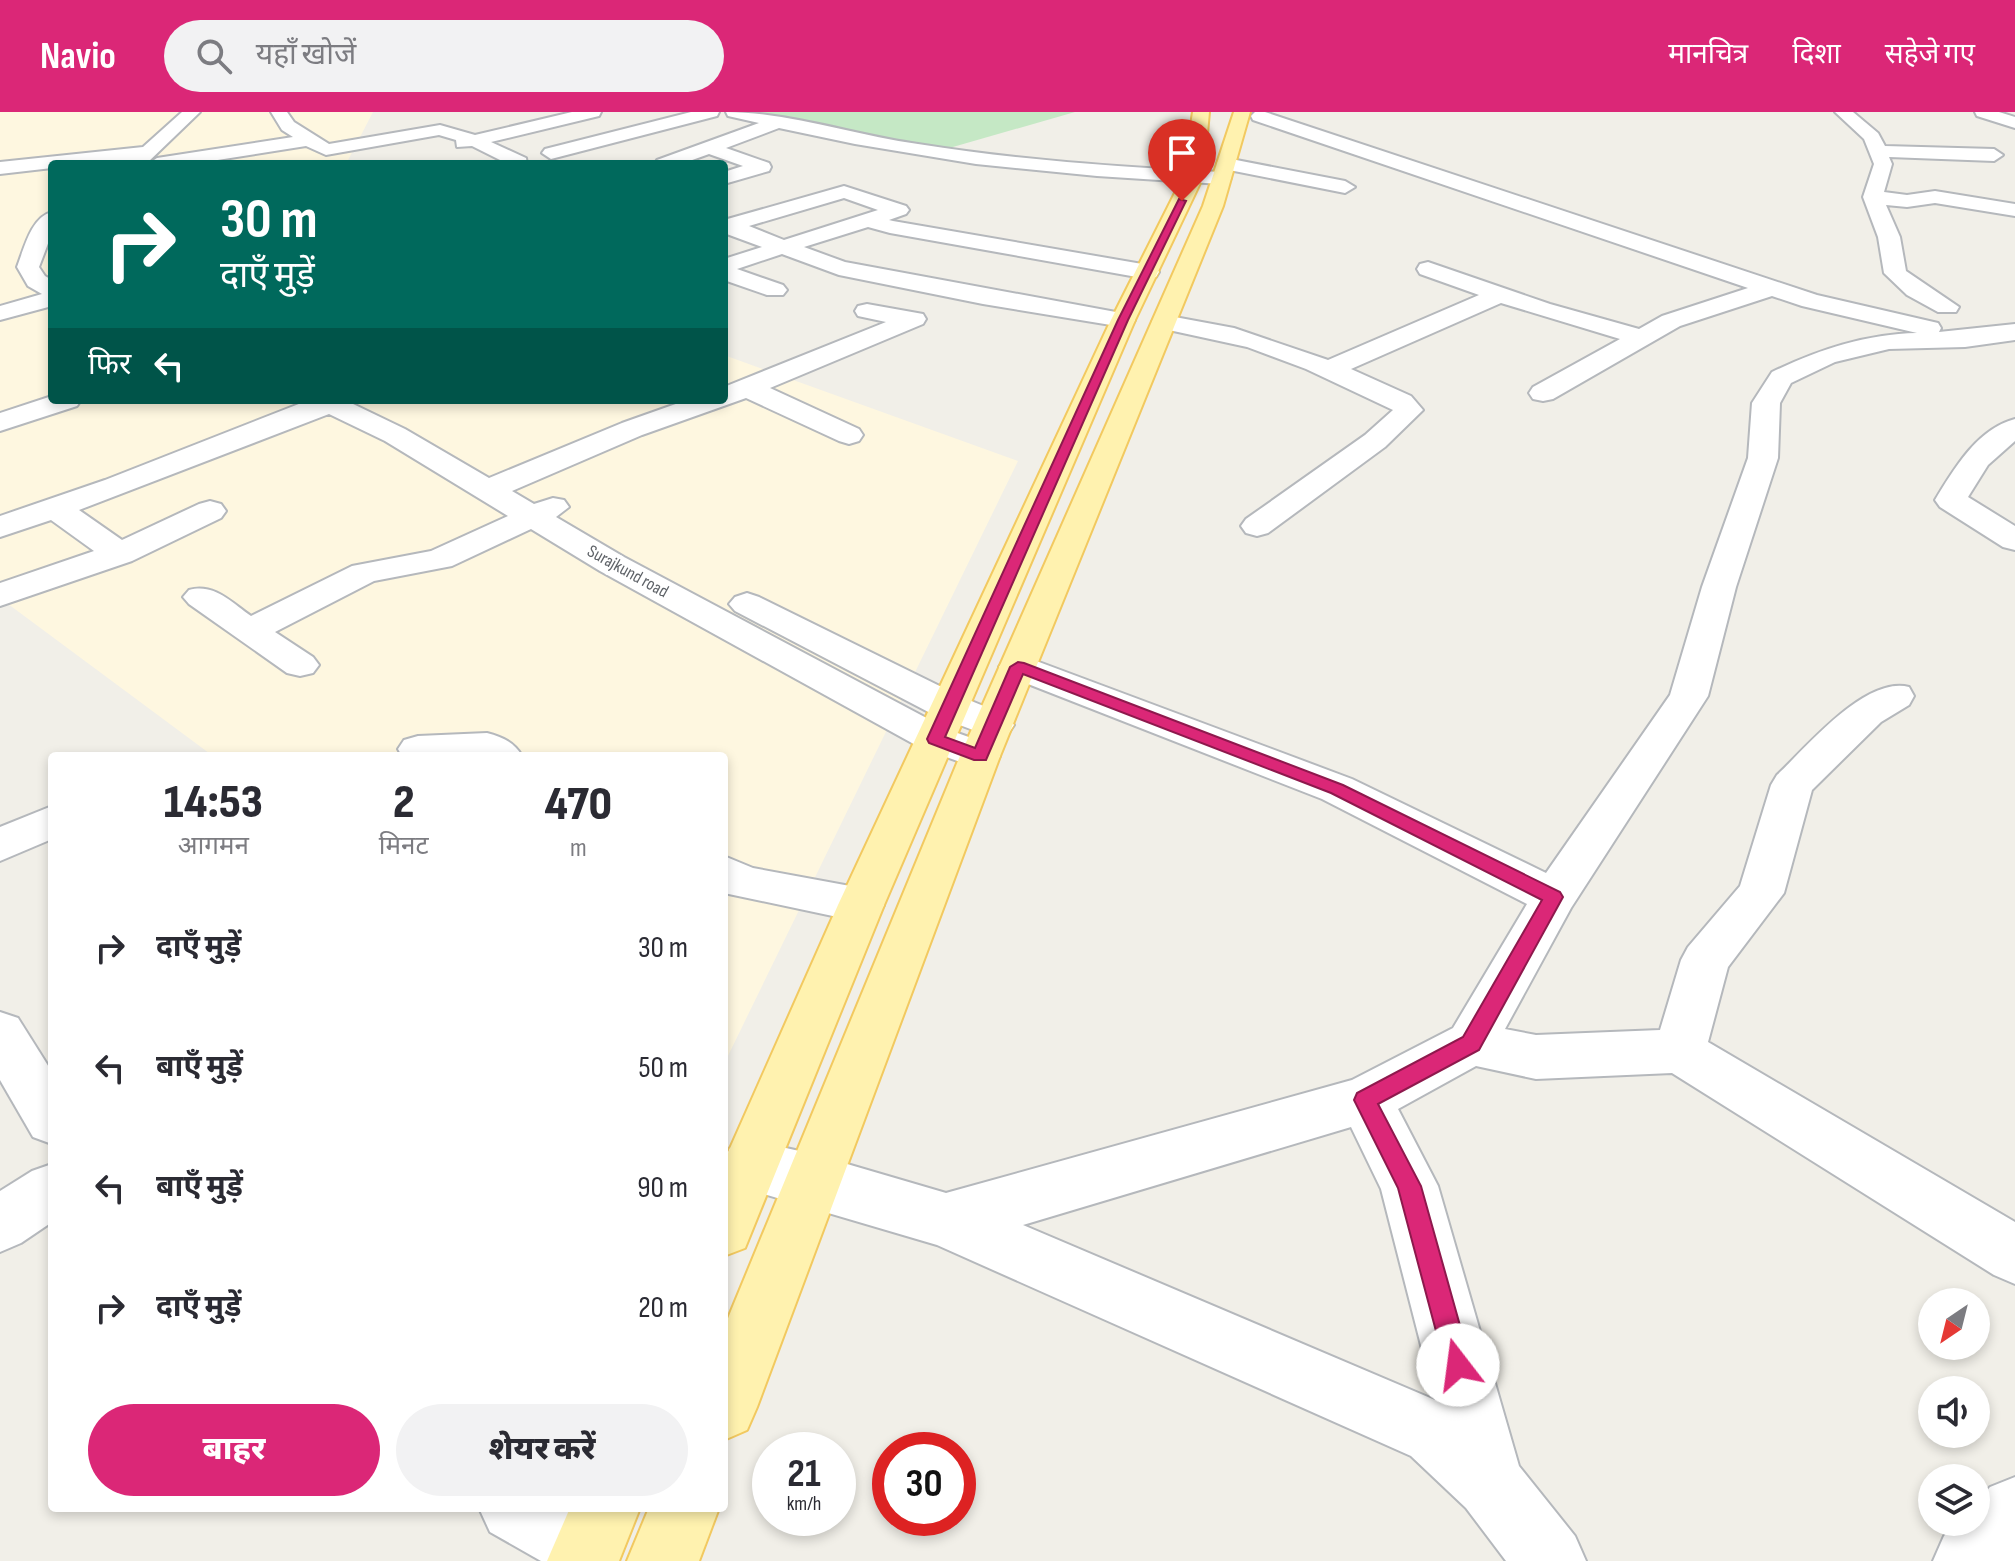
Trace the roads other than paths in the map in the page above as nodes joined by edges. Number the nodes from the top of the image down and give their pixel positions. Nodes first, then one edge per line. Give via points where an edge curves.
1 (170, 112) edge
2 (192, 112) edge
3 (279, 112) edge
4 (593, 112) edge
5 (711, 112) edge
6 (734, 112) edge
7 (1292, 112) edge
8 (1843, 112) edge
9 (1983, 112) edge
10 (776, 123) junction
11 (2015, 123) edge
12 (1230, 138) edge
13 (309, 140) junction
14 (473, 140) junction
15 (710, 148) junction
16 (1878, 151) junction
17 (417, 153) dead end
18 (1994, 155) dead end
19 (137, 160) edge
20 (509, 160) edge
21 (526, 160) edge
22 (676, 160) edge
23 (48, 165) edge
24 (0, 168) edge
25 (728, 177) edge
26 (1922, 178) dead end
27 (1947, 178) dead end
28 (1345, 187) dead end
29 (1873, 197) junction
30 (2015, 210) edge
31 (868, 220) junction
32 (48, 223) edge
33 (728, 226) edge
34 (728, 228) edge
35 (783, 247) junction
36 (1738, 255) dead end
37 (728, 268) edge
38 (1428, 269) dead end
39 (728, 271) edge
40 (1148, 272) junction
41 (39, 282) edge
42 (1772, 288) junction
43 (775, 290) dead end
44 (1500, 295) junction
45 (1887, 295) dead end
46 (867, 311) dead end
47 (0, 313) edge
48 (1145, 319) junction
49 (1956, 323) junction
50 (2015, 325) edge
51 (2015, 332) edge
52 (1641, 337) junction
53 (2015, 356) edge
54 (1329, 369) junction
55 (736, 392) edge
56 (1543, 393) dead end
57 (55, 404) edge
58 (356, 404) edge
59 (703, 404) edge
60 (0, 422) edge
61 (2015, 428) edge
62 (849, 435) dead end
63 (505, 484) junction
64 (55, 508) junction
65 (546, 510) junction
66 (210, 511) dead end
67 (1257, 526) dead end
68 (0, 527) edge
69 (2015, 540) edge
70 (120, 554) junction
71 (0, 596) edge
72 (201, 597) dead end
73 (249, 631) junction
74 (300, 665) dead end
75 (1018, 667) junction
76 (1895, 696) dead end
77 (943, 723) junction
78 (987, 741) junction
79 (418, 749) dead end
80 (496, 752) edge
81 (48, 823) edge
82 (0, 845) edge
83 (728, 875) edge
84 (1554, 897) junction
85 (861, 905) junction
86 (0, 1033) edge
87 (1471, 1043) junction
88 (1680, 1051) junction
89 (1365, 1100) junction
90 (48, 1113) edge
91 (750, 1166) junction
92 (813, 1180) junction
93 (48, 1193) edge
94 (728, 1218) edge
95 (946, 1220) junction
96 (0, 1224) edge
97 (2015, 1255) edge
98 (728, 1397) edge
99 (1490, 1484) junction
100 (524, 1512) edge
101 (682, 1512) edge
102 (2015, 1512) edge
103 (592, 1539) edge
104 (663, 1561) edge
105 (1550, 1561) edge
106 (1969, 1561) edge

1 - 19 street
2 - 19 street
3 - 13 street via 288,126
4 - 14 street
5 - 21 street
6 - 10 street
7 - 36 street
8 - 16 street via 1872,137
9 - 11 street
10 - 12 street via 996,163
10 - 15 street
12 - 28 street
12 - 40 main road
12 - 42 street
12 - 48 main road
13 - 14 street via 326,150 440,130
13 - 19 street
14 - 17 street
14 - 20 street
15 - 22 street
15 - 25 street via 769,168
16 - 18 street
16 - 29 street via 1887,176
23 - 24 street
26 - 27 street
29 - 30 street via 1935,197
29 - 49 street via 1889,237 1895,273
31 - 33 street via 899,210 844,192
31 - 35 street
31 - 40 street
32 - 41 street via 42,231
34 - 35 street
35 - 37 street
35 - 48 street via 839,268
38 - 44 street
39 - 43 street
40 - 48 main road
41 - 47 street
42 - 49 street via 1810,301
42 - 52 street via 1671,321
44 - 52 street
44 - 54 street
45 - 49 street
46 - 55 street via 914,319
48 - 54 street via 1240,339
48 - 75 main road
48 - 77 main road
49 - 50 street
49 - 51 street
49 - 53 street
49 - 84 street via 1826,356 1781,378 1766,403 1763,458 1689,696
52 - 56 street
54 - 67 street via 1409,410 1375,441
55 - 62 street
57 - 60 street
58 - 63 street, Surajkund road
58 - 64 street
59 - 63 street
61 - 69 street via 1972,462 1951,500
63 - 65 street, Surajkund road
64 - 68 street
64 - 70 street
65 - 73 street via 440,559 364,573
65 - 77 street, Surajkund road
66 - 70 street
70 - 71 street
72 - 73 street
73 - 74 street
75 - 78 main road
75 - 84 street via 1337,789
76 - 88 street via 1867,713 1792,785 1761,893 1705,960
77 - 78 street, Surajkund road
77 - 85 main road
78 - 92 main road
79 - 80 street via 487,746
81 - 82 street
83 - 85 street via 743,883
84 - 87 street
85 - 91 main road
86 - 90 street
87 - 88 street via 1536,1057
87 - 89 street
88 - 97 street
89 - 95 street
89 - 99 street via 1409,1186
91 - 92 street
91 - 94 main road
92 - 95 street
92 - 98 main road
93 - 96 street
95 - 99 street via 1434,1433
99 - 105 street
100 - 103 street
101 - 104 main road
102 - 106 street

